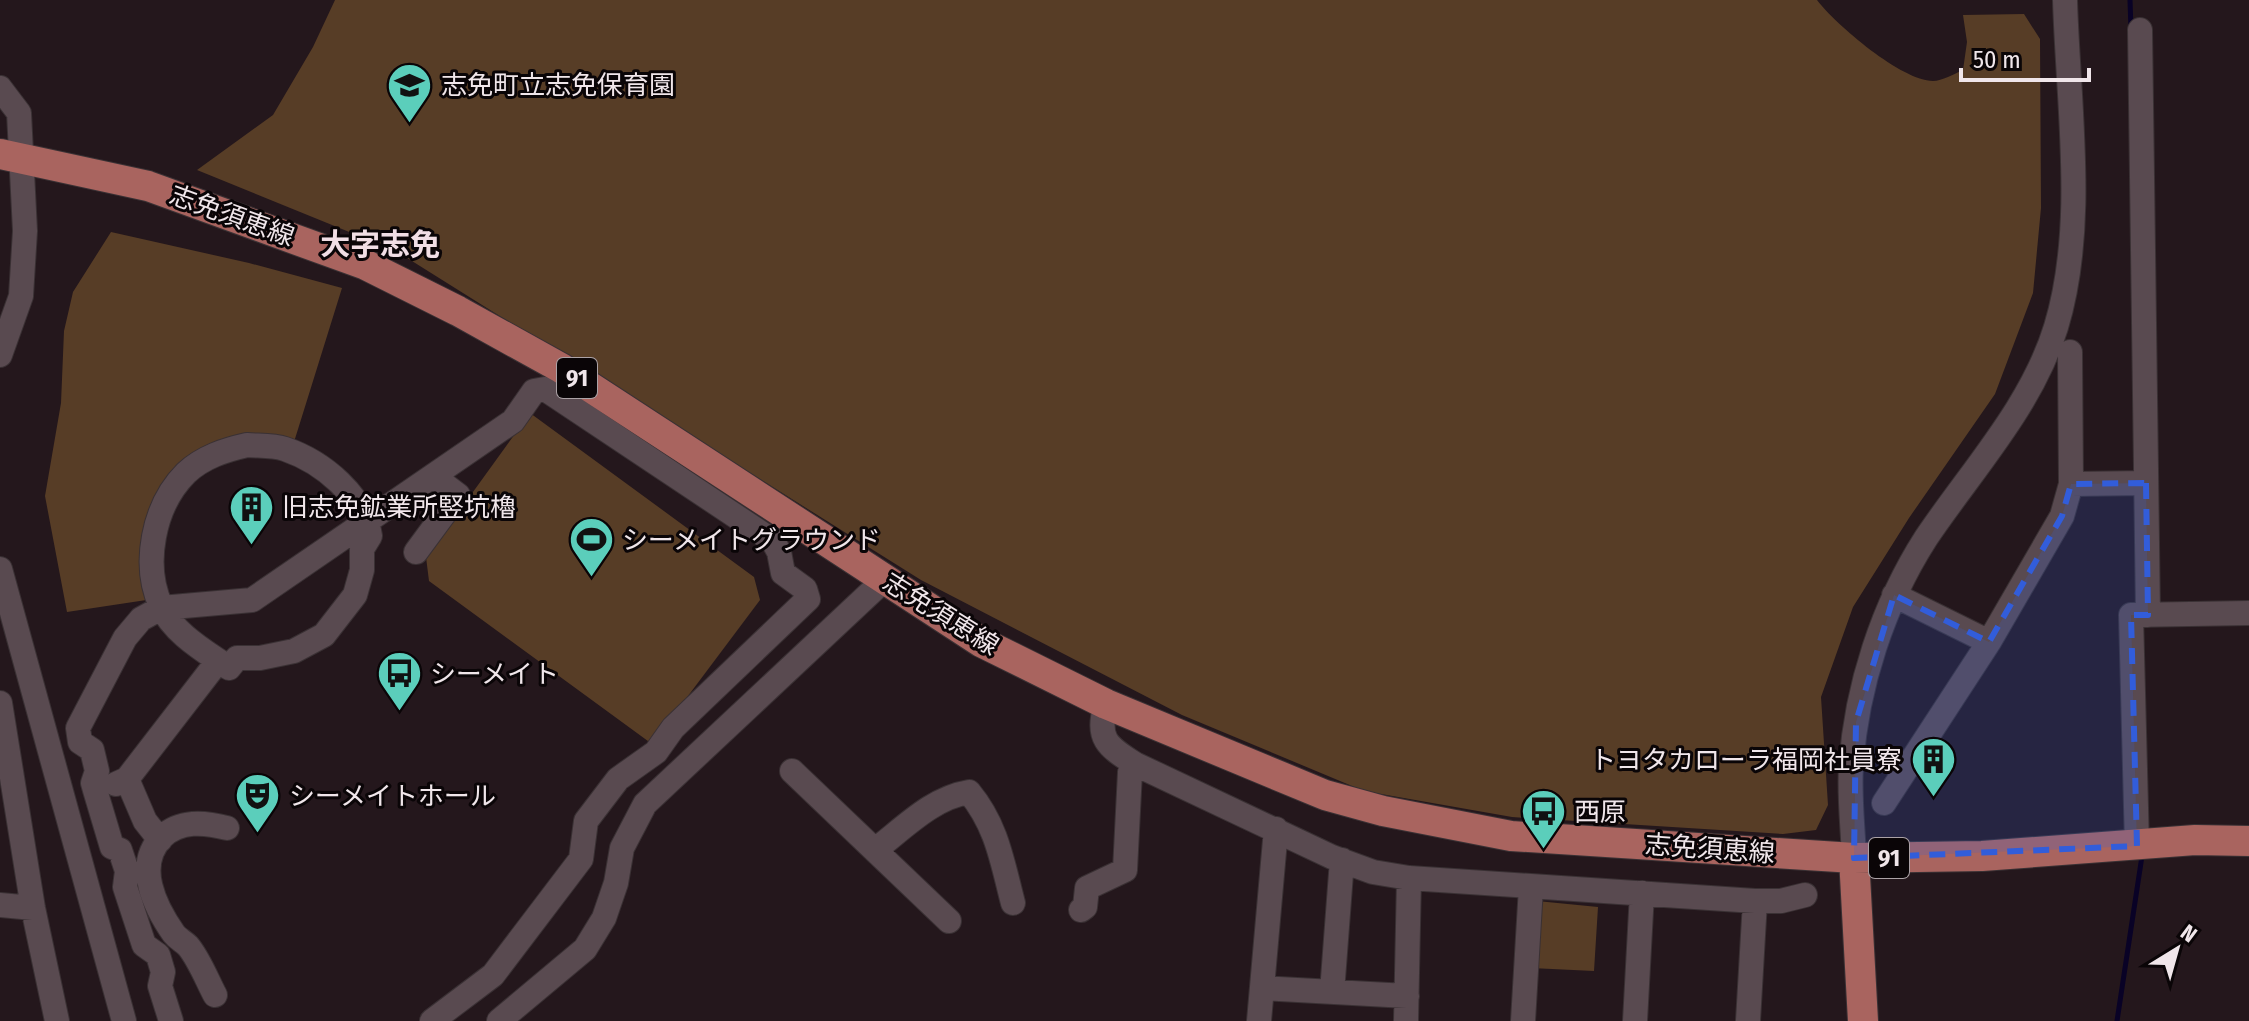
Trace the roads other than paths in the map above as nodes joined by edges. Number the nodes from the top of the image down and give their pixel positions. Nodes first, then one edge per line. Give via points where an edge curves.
1 (2065, 0) edge
2 (2140, 30) dead end
3 (0, 88) edge
4 (11, 156) edge
5 (2070, 352) dead end
6 (0, 355) edge
7 (433, 476) junction
8 (2146, 483) junction
9 (2071, 484) junction
10 (368, 520) junction
11 (416, 552) dead end
12 (0, 569) edge
13 (884, 580) junction
14 (1894, 595) junction
15 (161, 608) junction
16 (5, 609) edge
17 (2249, 613) edge
18 (2148, 615) junction
19 (1989, 642) junction
20 (218, 661) junction
21 (0, 703) edge
22 (1106, 704) junction
23 (1135, 764) junction
24 (792, 771) dead end
25 (1884, 803) dead end
26 (227, 828) dead end
27 (1276, 829) junction
28 (160, 840) junction
29 (2249, 841) edge
30 (2137, 846) junction
31 (875, 850) junction
32 (1854, 858) junction
33 (1342, 860) junction
34 (1409, 878) junction
35 (1531, 887) junction
36 (1642, 893) junction
37 (1805, 895) dead end
38 (1755, 901) junction
39 (1013, 903) dead end
40 (0, 905) edge
41 (33, 908) junction
42 (1081, 910) dead end
43 (949, 921) dead end
44 (1262, 988) junction
45 (1332, 992) junction
46 (215, 995) dead end
47 (1407, 996) junction
48 (57, 1021) edge
49 (124, 1021) edge
50 (171, 1021) edge
51 (432, 1021) edge
52 (499, 1021) edge
53 (1259, 1021) edge
54 (1406, 1021) edge
55 (1523, 1021) edge
56 (1635, 1021) edge
57 (1748, 1021) edge
58 (1863, 1021) edge

1 - 14 street via 2073,218 2057,325 2013,415 1925,540
2 - 8 street
3 - 4 street via 19,113
4 - 6 street via 25,231 21,296
4 - 13 main road, 志免須恵線 / 91 via 148,186 366,265 561,368
5 - 9 street
7 - 10 street
7 - 11 street via 458,495
7 - 51 street via 513,421 534,391 545,389 773,541 783,573 805,589 808,599 673,728 656,752 618,779 586,821 581,859 493,975
8 - 9 street
8 - 18 street
9 - 19 street via 2062,516
10 - 15 street via 252,600
10 - 15 street via 336,479 308,458 281,447 247,445 217,452 186,473 166,503 154,536 151,573
10 - 20 street via 370,536 362,549 355,595 324,635 294,651 237,658 229,668
12 - 16 street
13 - 22 main road, 志免須恵線 / 91 via 981,642
13 - 52 street via 645,804 622,848 604,918 585,949
14 - 19 street
14 - 32 street via 1856,722 1850,770
15 - 20 street via 178,631
15 - 50 street via 141,619 125,638 78,728 80,742 92,750 97,771 93,783 112,847 120,850 127,871 125,887 144,945 158,955 160,986
16 - 49 street
17 - 18 street
18 - 30 street via 2131,615
19 - 25 street
20 - 28 street via 122,781
21 - 41 street
22 - 23 street via 1101,735
22 - 32 main road, 志免須恵線 / 91 via 1325,795 1383,811 1511,836
23 - 27 street
23 - 42 street via 1130,772 1125,870 1087,888
24 - 31 street
26 - 28 street via 190,824
27 - 33 street
27 - 44 street
28 - 46 street via 149,867 153,900 176,937 188,946
29 - 30 main road, 志免須恵線 / 91
30 - 32 main road, 志免須恵線 / 91
31 - 39 street via 935,803 969,792 998,841
31 - 43 street
32 - 58 main road, 91
33 - 34 street
33 - 45 street
34 - 35 street
34 - 47 street
35 - 36 street
35 - 55 street
36 - 38 street
36 - 56 street
37 - 38 street
38 - 57 street
40 - 41 street
41 - 48 street
44 - 45 street
44 - 53 street
45 - 47 street
47 - 54 street

